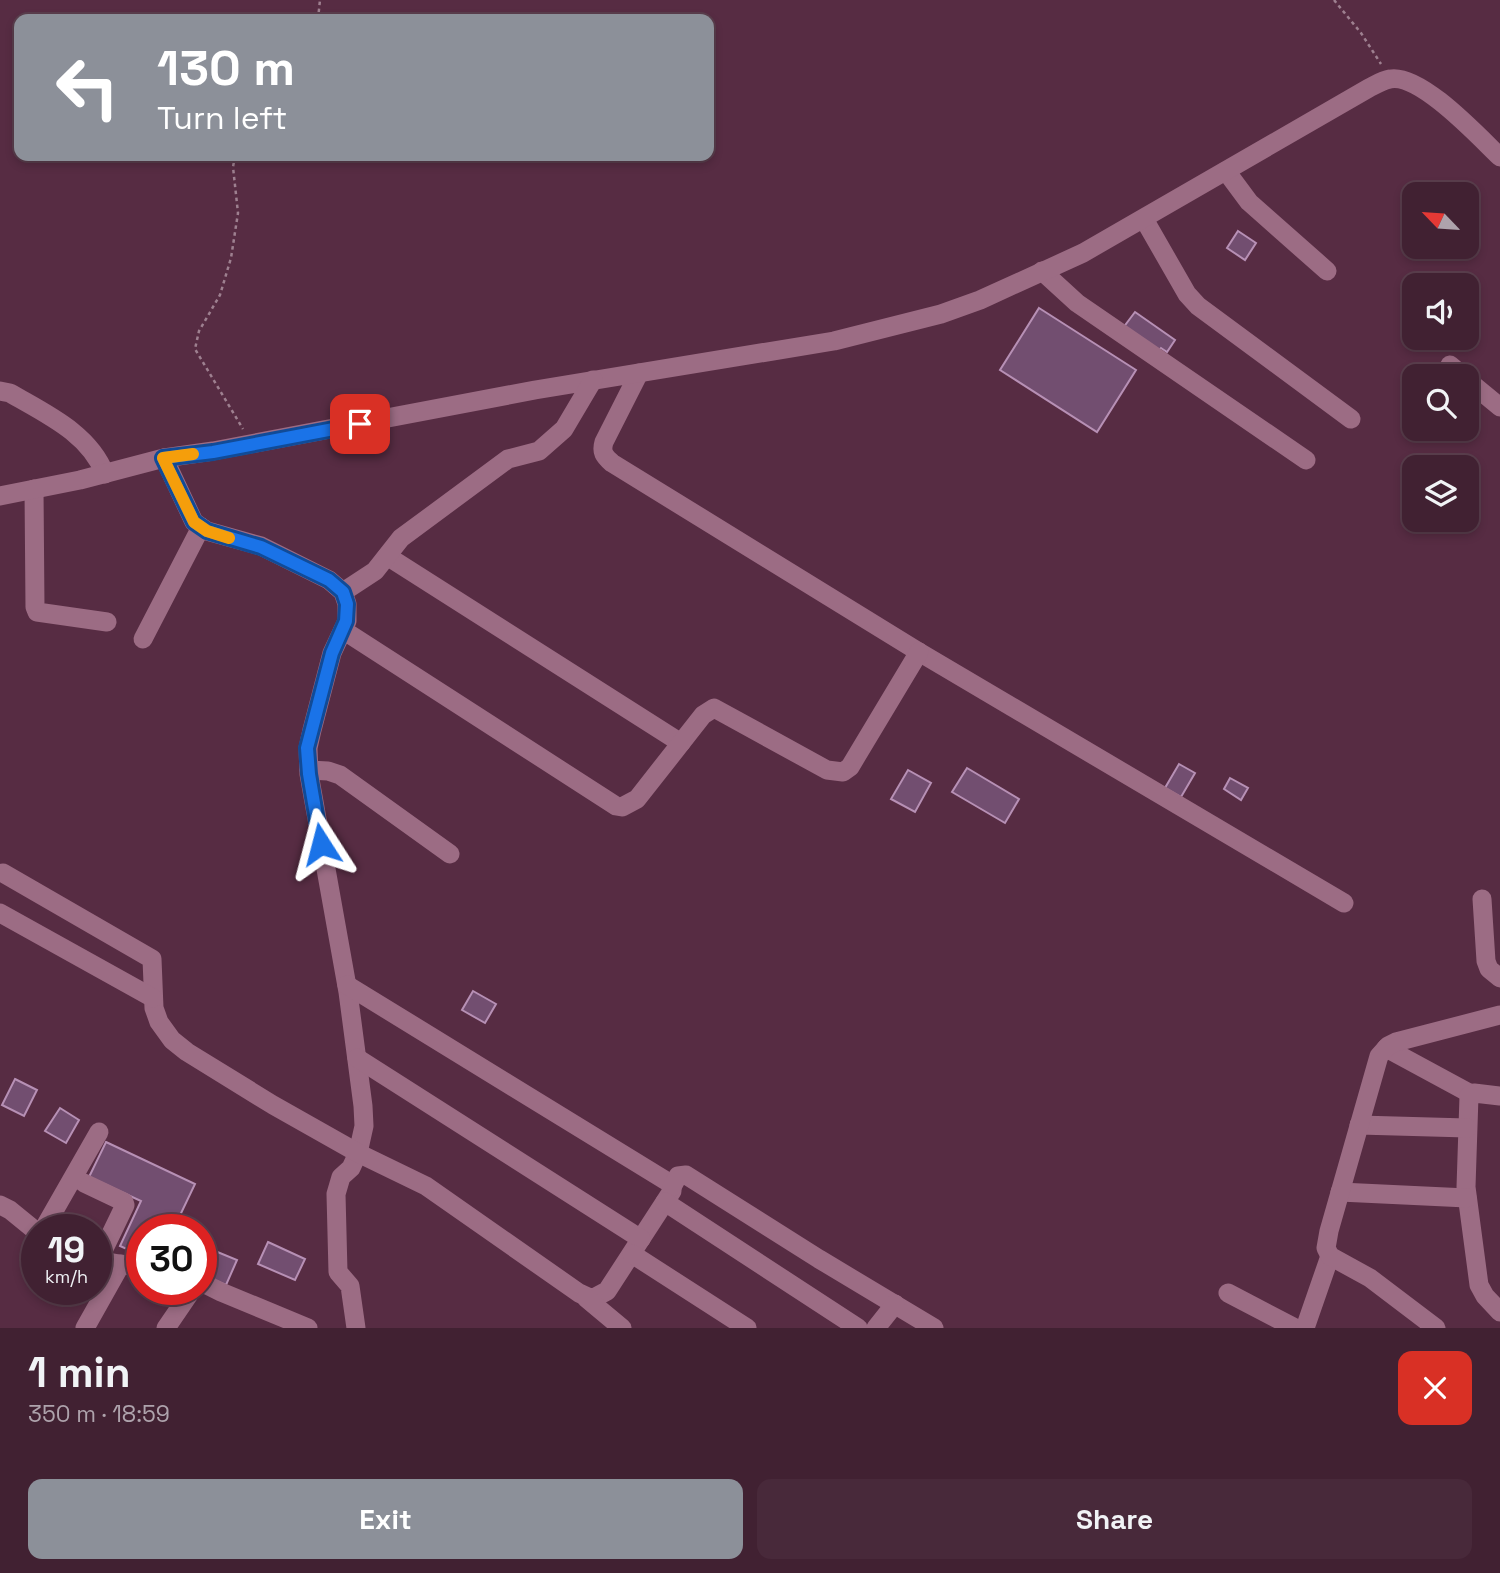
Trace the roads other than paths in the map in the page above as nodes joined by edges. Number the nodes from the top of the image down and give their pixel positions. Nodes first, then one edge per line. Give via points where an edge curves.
1 (1500, 157) edge
2 (1226, 171) junction
3 (1144, 219) junction
4 (1042, 271) junction
5 (1327, 271) dead end
6 (639, 373) junction
7 (593, 380) junction
8 (1479, 389) edge
9 (0, 391) edge
10 (1500, 407) edge
11 (1351, 419) dead end
12 (163, 458) junction
13 (1306, 460) dead end
14 (105, 474) junction
15 (33, 489) junction
16 (0, 496) edge
17 (201, 527) junction
18 (387, 556) junction
19 (343, 592) junction
20 (107, 622) dead end
21 (342, 630) junction
22 (143, 639) dead end
23 (919, 652) junction
24 (681, 743) junction
25 (309, 770) junction
26 (450, 855) dead end
27 (3, 873) dead end
28 (1482, 899) dead end
29 (1344, 903) dead end
30 (0, 913) edge
31 (1500, 978) edge
32 (347, 985) junction
33 (153, 998) junction
34 (1500, 1014) edge
35 (1385, 1048) junction
36 (357, 1058) junction
37 (1471, 1094) junction
38 (1500, 1096) edge
39 (1359, 1125) junction
40 (1467, 1128) junction
41 (99, 1132) dead end
42 (358, 1153) junction
43 (84, 1183) dead end
44 (1340, 1192) junction
45 (669, 1194) junction
46 (1467, 1198) junction
47 (0, 1205) edge
48 (52, 1214) edge
49 (21, 1219) edge
50 (112, 1231) edge
51 (636, 1246) junction
52 (1330, 1256) junction
53 (112, 1263) edge
54 (121, 1264) junction
55 (126, 1265) edge
56 (217, 1290) edge
57 (1228, 1293) dead end
58 (586, 1298) junction
59 (895, 1304) junction
60 (182, 1305) edge
61 (1500, 1312) edge
62 (85, 1328) edge
63 (166, 1328) edge
64 (308, 1328) edge
65 (356, 1328) edge
66 (622, 1328) edge
67 (747, 1328) edge
68 (858, 1328) edge
69 (876, 1328) edge
70 (934, 1328) edge
71 (1295, 1328) edge
72 (1305, 1328) edge
73 (1436, 1328) edge

1 - 2 street via 1435,97 1406,80 1390,78
2 - 3 street
2 - 5 street via 1249,202
3 - 4 street
3 - 11 street via 1198,306
4 - 6 street via 941,314 834,341
4 - 13 street via 1077,303
6 - 7 street
6 - 23 street via 601,449 604,456
7 - 12 street
7 - 18 street via 564,429 539,451 508,459 401,538
8 - 10 street
9 - 14 street via 74,432 92,448
12 - 14 street
12 - 17 street via 194,522
14 - 15 street
15 - 16 street
15 - 20 street via 37,612
17 - 19 street via 261,547 329,580
17 - 22 street
18 - 19 street via 375,571
18 - 24 street
19 - 21 street via 347,604
21 - 24 street via 616,806 637,799
21 - 25 street via 307,748
23 - 24 street via 843,772 827,770 720,709 704,715
23 - 29 street
25 - 26 street via 340,775
25 - 32 street
27 - 33 street via 148,955 153,964
28 - 31 street via 1486,961
30 - 33 street
32 - 36 street
32 - 45 street via 668,1182
33 - 42 street via 159,1022 187,1052
34 - 35 street
35 - 37 street
35 - 39 street
36 - 42 street via 364,1126
36 - 51 street
37 - 38 street
37 - 40 street
39 - 40 street
39 - 44 street
40 - 46 street
41 - 48 street
42 - 58 street via 426,1186
42 - 65 street via 335,1194 338,1272 350,1286
43 - 50 street via 125,1205
44 - 46 street
44 - 52 street via 1326,1248
45 - 51 street
45 - 59 street via 678,1176 686,1175
45 - 68 street
46 - 61 street via 1479,1285
47 - 49 street
51 - 58 street via 607,1291
51 - 67 street
52 - 72 street
52 - 73 street via 1370,1278
53 - 54 street
54 - 55 street
54 - 62 street
56 - 64 street
57 - 71 street
58 - 66 street
59 - 69 street
59 - 70 street
60 - 63 street

